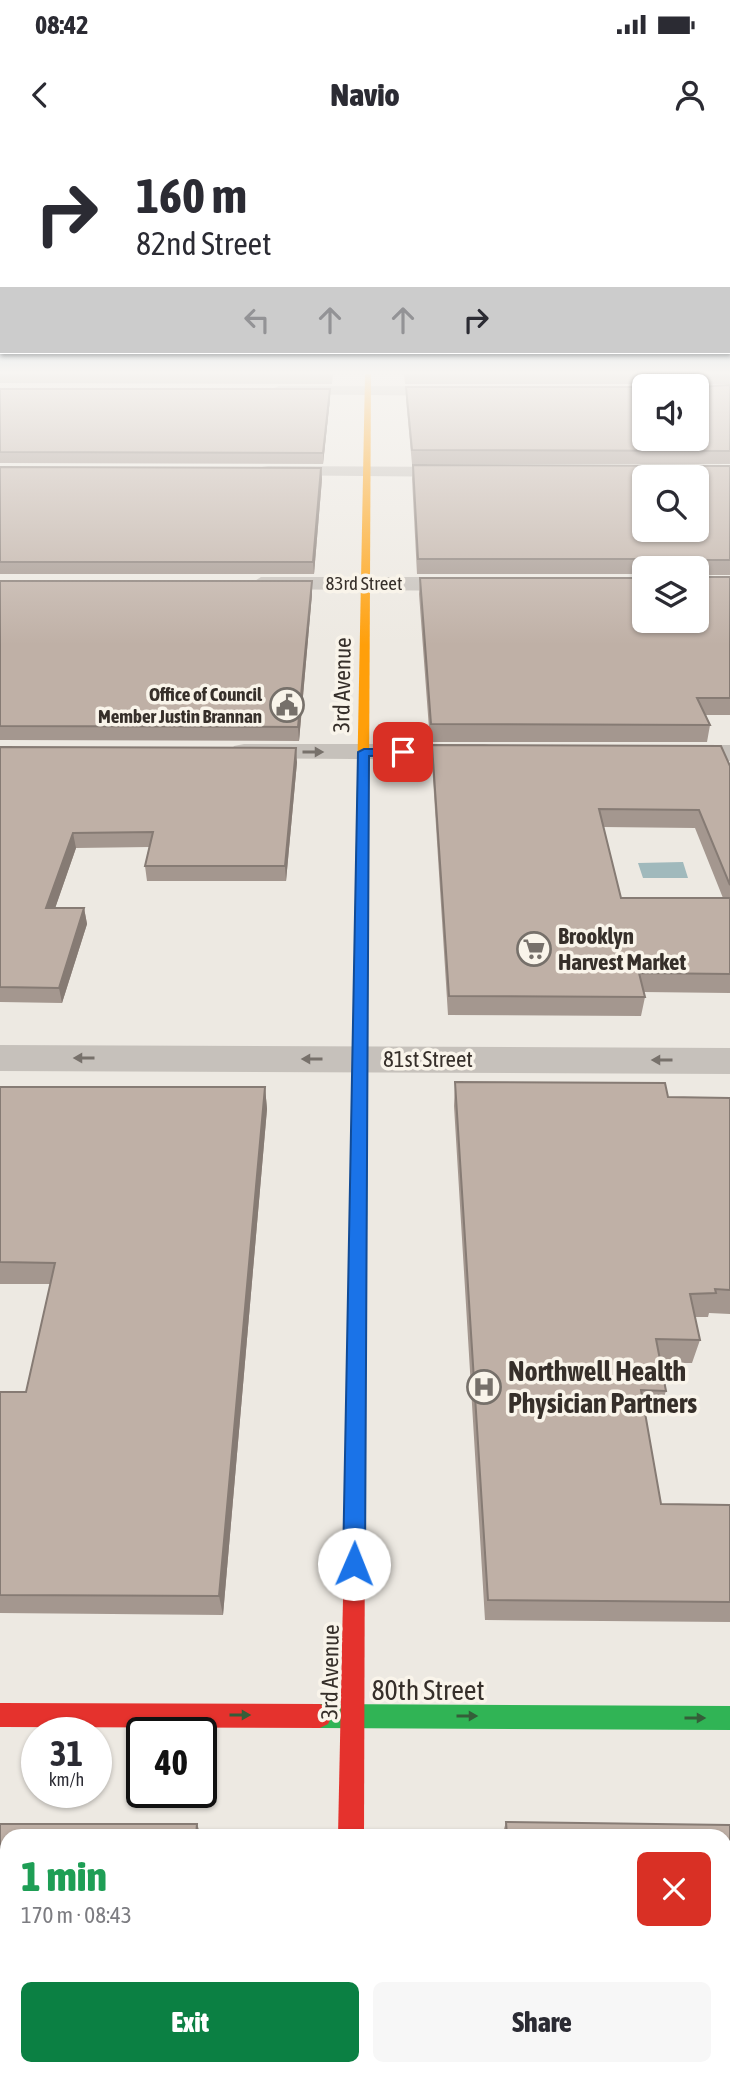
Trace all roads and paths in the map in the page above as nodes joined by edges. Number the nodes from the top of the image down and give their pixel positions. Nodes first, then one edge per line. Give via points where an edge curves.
1 (367, 464) edge
2 (249, 471) edge
3 (367, 471) junction
4 (484, 472) edge
5 (244, 583) edge
6 (366, 583) junction
7 (492, 584) edge
8 (218, 751) edge
9 (364, 752) junction
10 (506, 752) edge
11 (640, 752) edge
12 (730, 753) edge
13 (0, 1058) edge
14 (360, 1059) junction
15 (730, 1061) edge
16 (0, 1714) edge
17 (352, 1715) junction
18 (730, 1718) edge
19 (351, 1829) edge

1 - 3 street, 3rd Avenue
2 - 3 street
3 - 4 street
3 - 6 street, 3rd Avenue
5 - 6 street, 83rd Street
6 - 7 street, 83rd Street
6 - 9 street, 3rd Avenue
8 -> 9 street
9 - 10 street
9 - 14 street, 3rd Avenue
11 - 12 street
14 -> 13 street, 81st Street
15 -> 14 street, 81st Street
14 - 17 street, 3rd Avenue
16 -> 17 street, 80th Street
17 -> 18 street, 80th Street
17 - 19 street, 3rd Avenue

